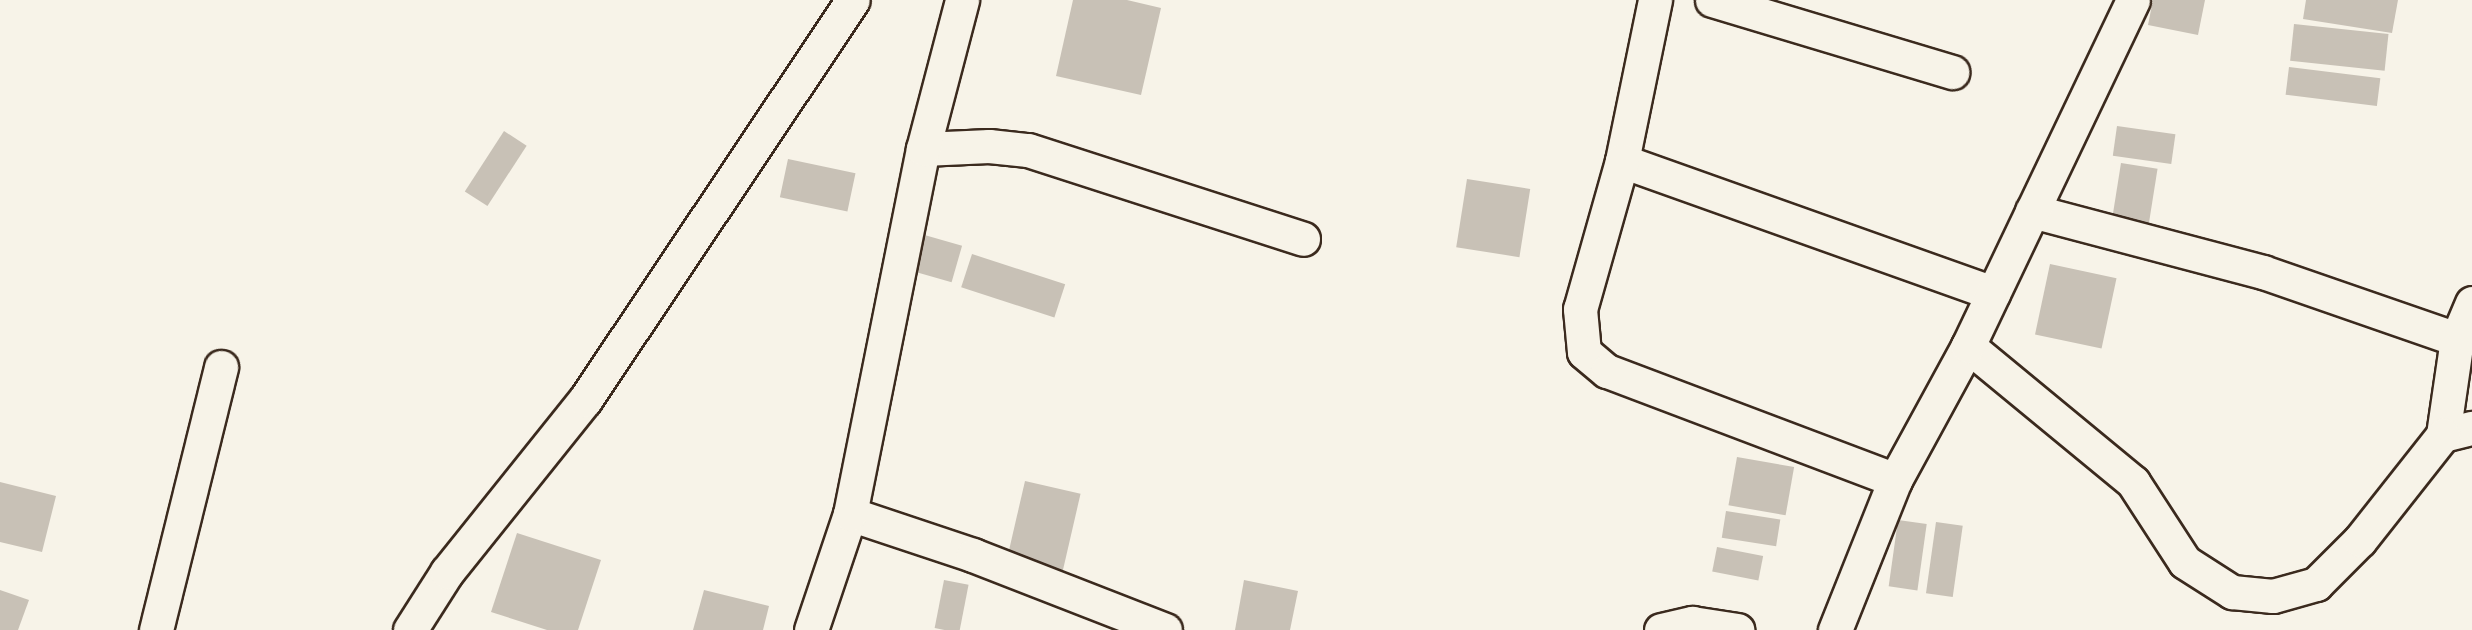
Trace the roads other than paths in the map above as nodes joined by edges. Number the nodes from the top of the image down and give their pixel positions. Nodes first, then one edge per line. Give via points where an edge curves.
1 (853, 0) edge
2 (962, 0) edge
3 (1655, 0) edge
4 (1712, 0) edge
5 (2133, 0) edge
6 (1952, 72) dead end
7 (923, 149) junction
8 (1622, 161) junction
9 (2032, 211) junction
10 (1303, 239) dead end
11 (1993, 293) junction
12 (2472, 303) edge
13 (2457, 339) junction
14 (1968, 346) junction
15 (221, 367) dead end
16 (2458, 431) edge
17 (1895, 480) junction
18 (850, 514) junction
19 (156, 630) edge
20 (410, 630) edge
21 (811, 630) edge
22 (1166, 630) edge
23 (1661, 630) edge
24 (1737, 630) edge
25 (1835, 630) edge

1 - 20 street via 585,400 447,572
2 - 7 street
3 - 8 street
4 - 6 street
5 - 9 street
7 - 10 street via 989,146 1028,150
7 - 18 street
8 - 11 street
8 - 17 street via 1580,309 1584,352 1607,371
9 - 11 street
9 - 13 street via 2263,272
11 - 14 street
12 - 13 street
13 - 16 street
14 - 16 street via 2133,483 2185,562 2232,592 2273,596 2316,584
14 - 17 street
15 - 19 street
17 - 25 street
18 - 21 street
18 - 22 street via 973,555
23 - 24 street via 1692,623

